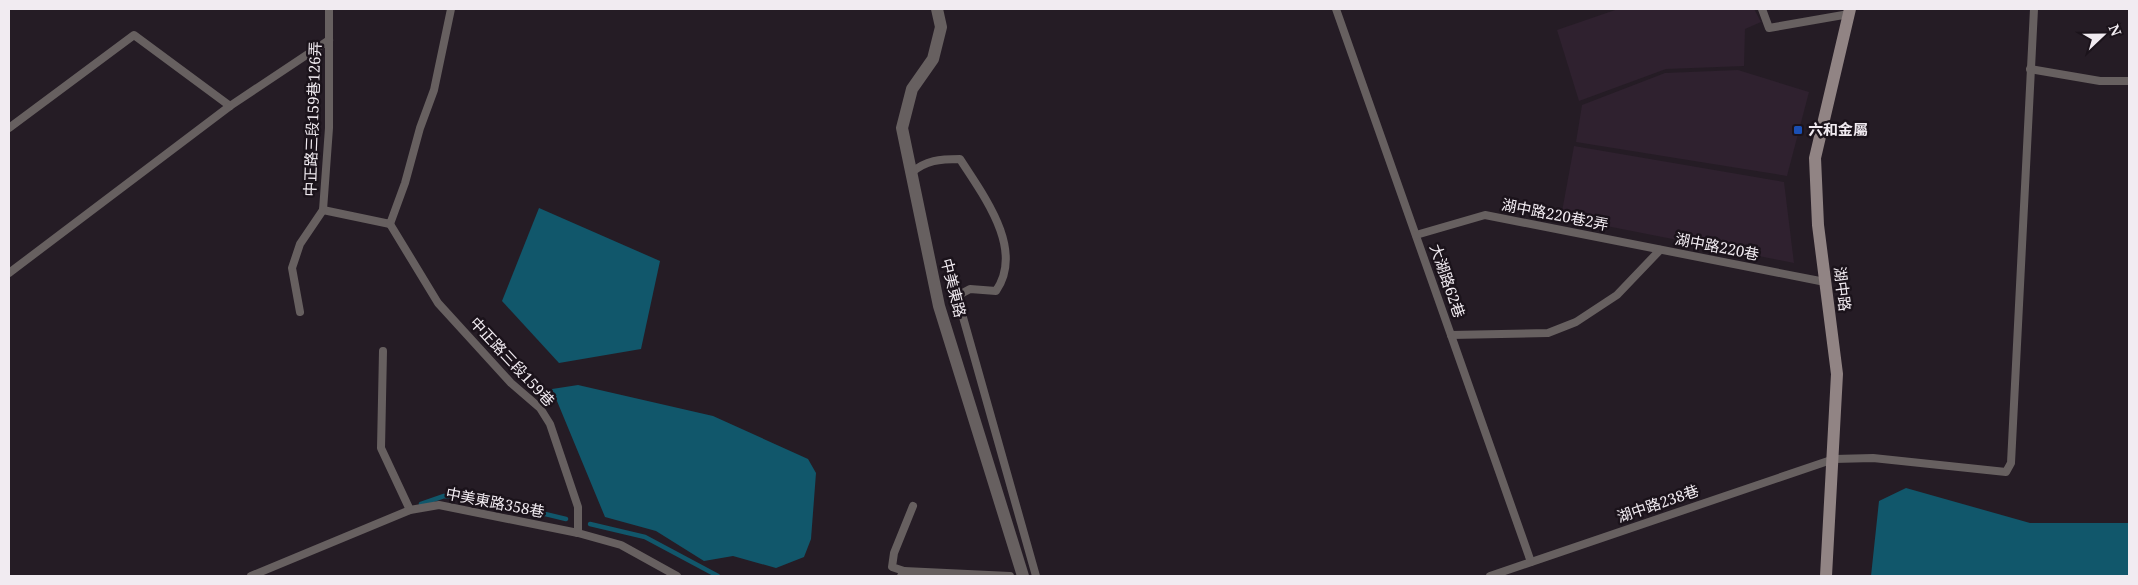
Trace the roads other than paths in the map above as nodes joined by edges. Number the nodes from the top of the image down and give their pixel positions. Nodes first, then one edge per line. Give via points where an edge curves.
1 (329, 9) edge
2 (451, 9) edge
3 (937, 9) edge
4 (1336, 9) edge
5 (1762, 9) edge
6 (2034, 9) edge
7 (1849, 11) edge
8 (329, 40) junction
9 (2030, 69) junction
10 (2129, 79) edge
11 (230, 106) junction
12 (9, 128) edge
13 (911, 173) junction
14 (323, 210) junction
15 (390, 224) junction
16 (1416, 235) junction
17 (1660, 250) junction
18 (9, 273) edge
19 (1825, 282) junction
20 (300, 312) dead end
21 (1451, 335) junction
22 (383, 351) dead end
23 (1834, 459) junction
24 (913, 506) dead end
25 (410, 510) junction
26 (578, 533) junction
27 (1531, 562) junction
28 (903, 574) edge
29 (251, 576) edge
30 (677, 576) edge
31 (1010, 576) edge
32 (1023, 576) edge
33 (1036, 576) edge
34 (1490, 576) edge
35 (1826, 576) edge

1 - 8 lane, 中正路三段159巷126弄
2 - 15 lane via 434,90
3 - 13 street, 中美東路 via 942,27 933,59 912,89 902,128
4 - 16 lane, 大湖路62巷
5 - 7 lane via 1769,28
6 - 9 lane
7 - 19 street, 湖中路 via 1816,158 1818,225
8 - 11 lane
8 - 14 lane, 中正路三段159巷126弄 via 329,128
9 - 10 lane via 2100,81
9 - 23 lane, 湖中路238巷 via 2011,463 2006,472 1874,458
11 - 12 lane via 134,35
11 - 18 lane
13 - 32 street, 中美東路 via 939,306
13 - 33 lane via 921,164 960,158 987,202 1006,244 1005,279 996,291 970,288 957,296
14 - 15 lane
14 - 20 lane, 中正路三段159巷126弄 via 300,244 292,268
15 - 26 lane, 中正路三段159巷 via 438,303 511,383 540,408 550,424 578,507
16 - 17 lane, 湖中路220巷2弄 via 1485,215
16 - 21 lane, 大湖路62巷
17 - 19 lane, 湖中路220巷
17 - 21 lane, 湖中路220巷 via 1617,295 1576,322 1548,333
19 - 23 street, 湖中路 via 1837,374
21 - 27 lane, 大湖路62巷
22 - 25 lane via 380,448
23 - 27 lane, 湖中路238巷
23 - 35 street, 湖中路
24 - 28 lane via 894,553 892,567
25 - 26 lane, 中美東路358巷 via 438,505
25 - 29 lane, 中美東路358巷
26 - 30 lane, 中美東路358巷 via 621,545
27 - 34 lane, 湖中路238巷
28 - 31 lane

